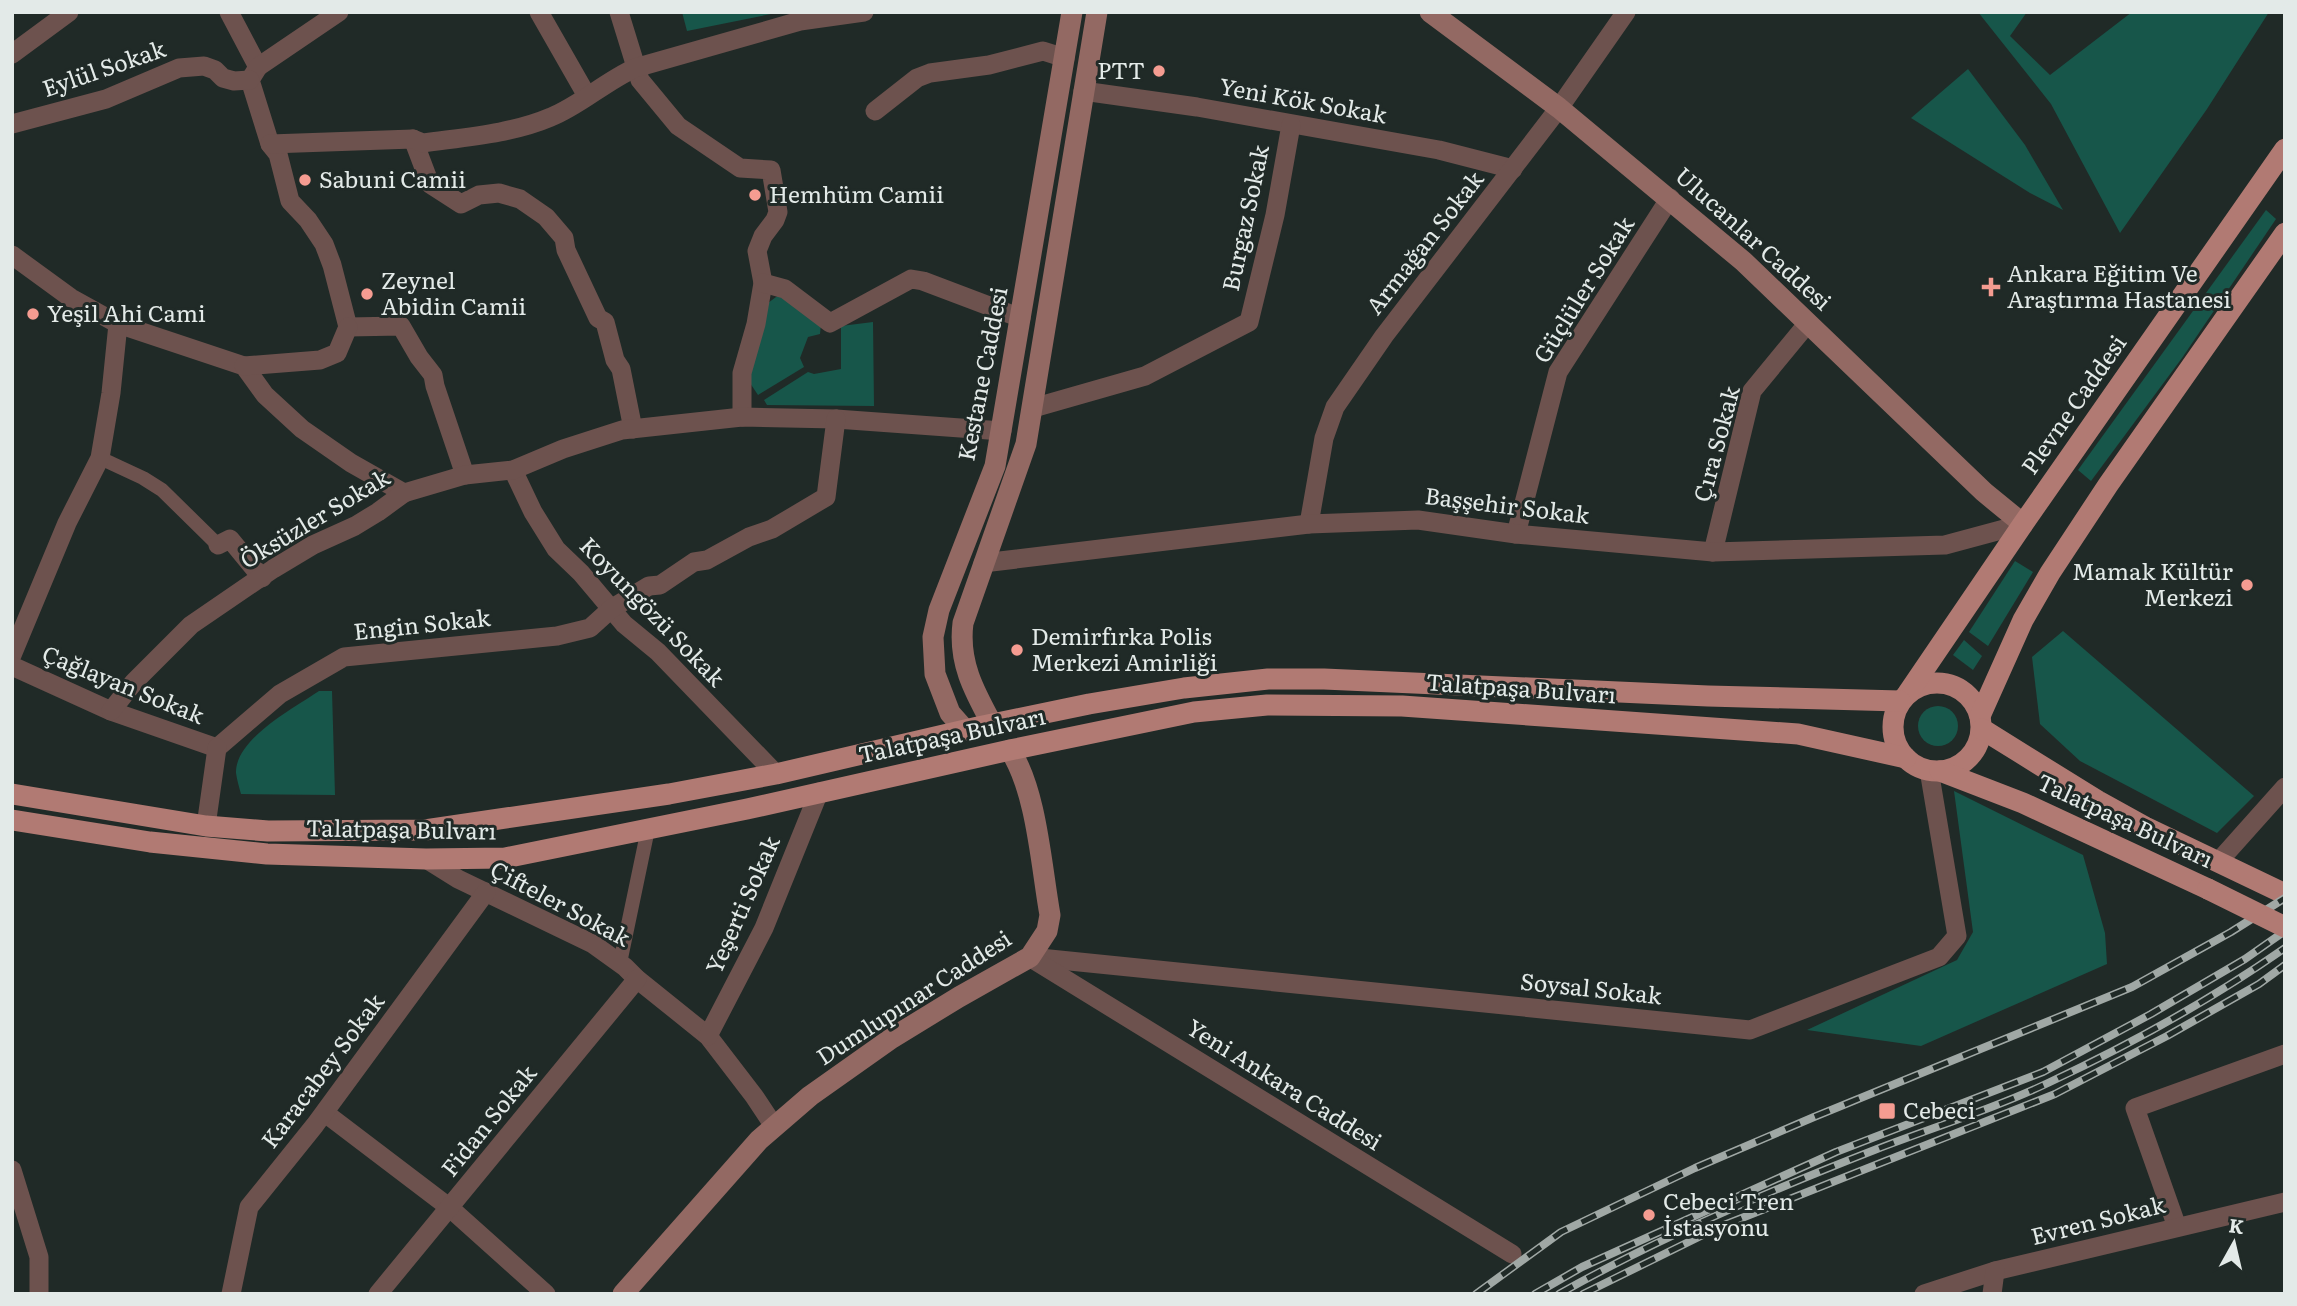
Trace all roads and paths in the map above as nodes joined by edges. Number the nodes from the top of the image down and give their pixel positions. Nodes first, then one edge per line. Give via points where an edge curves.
1 (69, 12) edge
2 (229, 12) edge
3 (340, 12) edge
4 (539, 12) edge
5 (619, 12) edge
6 (864, 12) edge
7 (1072, 12) edge
8 (1097, 12) edge
9 (1430, 12) edge
10 (1626, 12) edge
11 (12, 54) edge
12 (1065, 58) junction
13 (635, 68) junction
14 (254, 73) junction
15 (1083, 90) junction
16 (587, 96) junction
17 (1559, 108) junction
18 (875, 111) dead end
19 (12, 124) edge
20 (1291, 124) junction
21 (413, 139) junction
22 (270, 144) junction
23 (2285, 149) edge
24 (1513, 169) junction
25 (1670, 198) junction
26 (2285, 233) edge
27 (12, 255) edge
28 (763, 283) junction
29 (1021, 318) junction
30 (1808, 323) junction
31 (118, 324) junction
32 (348, 327) junction
33 (244, 366) junction
34 (1033, 408) junction
35 (742, 416) junction
36 (836, 419) junction
37 (633, 429) junction
38 (1002, 431) junction
39 (100, 458) junction
40 (513, 470) junction
41 (466, 475) junction
42 (404, 493) junction
43 (1309, 524) junction
44 (2023, 524) junction
45 (1516, 534) junction
46 (218, 545) joint
47 (1713, 552) junction
48 (983, 563) junction
49 (262, 578) junction
50 (611, 609) junction
51 (12, 655) edge
52 (12, 666) edge
53 (1904, 697) junction
54 (111, 711) junction
55 (1981, 722) junction
56 (992, 724) junction
57 (965, 730) junction
58 (217, 748) junction
59 (1010, 750) junction
60 (986, 755) junction
61 (1906, 758) junction
62 (1935, 770) junction
63 (776, 774) junction
64 (2285, 787) edge
65 (819, 792) junction
66 (12, 794) edge
67 (1030, 797) junction
68 (12, 820) edge
69 (206, 826) junction
70 (648, 829) junction
71 (426, 859) junction
72 (2219, 861) junction
73 (486, 892) junction
74 (2285, 894) edge
75 (2285, 927) edge
76 (1030, 957) junction
77 (620, 963) junction
78 (637, 979) junction
79 (708, 1036) junction
80 (2285, 1054) edge
81 (325, 1113) junction
82 (774, 1126) junction
83 (12, 1170) edge
84 (2285, 1202) edge
85 (450, 1208) junction
86 (2176, 1227) junction
87 (1512, 1254) dead end
88 (1995, 1271) junction
89 (39, 1294) edge
90 (231, 1294) edge
91 (378, 1294) edge
92 (545, 1294) edge
93 (623, 1294) edge
94 (1924, 1294) edge
95 (1992, 1294) edge

1 - 11 street
2 - 14 street
3 - 14 street
4 - 16 street
5 - 13 street
6 - 13 street via 800,21
7 - 12 main road, Kestane Caddesi
8 - 15 main road
9 - 17 main road, Ulucanlar Caddesi
10 - 17 street, Armağan Sokak
12 - 18 street via 1043,51 930,73
12 - 29 main road, Kestane Caddesi
13 - 16 street
13 - 28 street via 678,127 740,168 771,170 778,212 757,251
14 - 19 street, Eylül Sokak via 234,81 204,66 179,68 106,99
14 - 22 street
15 - 20 street, Yeni Kök Sokak
15 - 34 main road
16 - 21 street via 552,117 490,134 424,143
17 - 24 street, Armağan Sokak
17 - 25 main road, Ulucanlar Caddesi
20 - 24 street, Yeni Kök Sokak via 1439,150
20 - 34 street, Burgaz Sokak via 1275,215 1248,322 1145,376
21 - 22 street
21 - 37 street via 430,184 461,204 499,192 520,199 546,217 564,238 598,318 605,322 621,369
22 - 32 street via 278,154 290,201 324,244
23 - 44 main road, Plevne Caddesi
24 - 43 street, Armağan Sokak via 1335,407 1324,438
25 - 30 main road, Ulucanlar Caddesi
25 - 45 street, Güçlüler Sokak via 1558,372
26 - 55 main road via 2056,563 2023,620
27 - 31 street via 71,299
28 - 29 street via 785,289 830,323 911,279
28 - 35 street via 742,373
29 - 38 main road, Kestane Caddesi
30 - 44 main road, Ulucanlar Caddesi
30 - 47 street, Çıra Sokak via 1752,391
31 - 33 street
31 - 39 street
32 - 33 street via 337,353 320,359
32 - 41 street via 401,326 433,375
33 - 42 street via 265,395 302,429
34 - 48 main road via 1026,444
35 - 36 street, Öksüzler Sokak
35 - 37 street, Öksüzler Sokak
36 - 38 street, Öksüzler Sokak
36 - 50 street, Engin Sokak via 826,497
37 - 40 street, Öksüzler Sokak
38 - 57 main road, Kestane Caddesi via 995,466 939,610 933,637 935,674 950,713
39 - 46 street via 162,490
39 - 51 street via 67,523
40 - 41 street, Öksüzler Sokak
40 - 50 street, Koyungözü Sokak via 556,550
41 - 42 street, Öksüzler Sokak
42 - 49 street, Öksüzler Sokak
43 - 45 street, Başşehir Sokak via 1418,520
43 - 48 street, Başşehir Sokak
44 - 47 street, Başşehir Sokak via 1945,545
44 - 53 main road, Plevne Caddesi
45 - 47 street, Başşehir Sokak
46 - 49 street via 230,539
48 - 56 main road via 960,642 969,679
49 - 54 street, Öksüzler Sokak via 191,625
50 - 58 street, Engin Sokak via 590,628 557,636 344,657 279,694
50 - 63 street, Koyungözü Sokak
52 - 54 street, Çağlayan Sokak
53 - 55 main road, Talatpaşa Bulvarı via 1925,684 1953,685 1975,703
53 - 56 main road, Talatpaşa Bulvarı via 1708,696 1268,679 1184,688
53 - 61 main road via 1893,723 1894,736
54 - 58 street, Çağlayan Sokak
55 - 62 main road via 1973,753 1953,768
55 - 72 main road, Talatpaşa Bulvarı via 2098,802
56 - 57 main road, Talatpaşa Bulvarı
56 - 59 main road
57 - 60 main road
57 - 63 main road, Talatpaşa Bulvarı
58 - 69 street
59 - 60 main road, Talatpaşa Bulvarı
59 - 61 main road, Talatpaşa Bulvarı via 1194,712 1336,704 1798,734
59 - 67 main road, Dumlupınar Caddesi
60 - 65 main road, Talatpaşa Bulvarı
60 - 67 main road via 1012,774
61 - 62 main road via 1916,766
62 - 75 main road, Talatpaşa Bulvarı, bridge via 2035,808
62 - 76 street, Soysal Sokak via 1957,936 1939,957 1750,1030
63 - 69 main road, Talatpaşa Bulvarı via 425,830 268,831
64 - 72 street
65 - 70 main road, Talatpaşa Bulvarı
65 - 79 street, Yeşerti Sokak via 764,928
66 - 69 main road, Talatpaşa Bulvarı
67 - 76 main road, Dumlupınar Caddesi via 1050,915 1047,931
68 - 71 main road, Talatpaşa Bulvarı via 205,849
70 - 71 main road, Talatpaşa Bulvarı via 505,858
70 - 77 street
71 - 73 street, Çifteler Sokak
72 - 74 main road, Talatpaşa Bulvarı
73 - 77 street, Çifteler Sokak via 593,944
73 - 81 street, Karacabey Sokak
76 - 82 main road, Dumlupınar Caddesi via 892,1038
76 - 87 street, Yeni Ankara Caddesi
77 - 78 street, Çifteler Sokak
78 - 79 street, Çifteler Sokak
78 - 85 street, Fidan Sokak
79 - 82 street, Çifteler Sokak
80 - 86 street via 2135,1108
81 - 85 street
81 - 90 street, Karacabey Sokak via 249,1207
82 - 93 main road, Dumlupınar Caddesi
83 - 89 street via 39,1257
84 - 86 street, Evren Sokak
85 - 91 street, Fidan Sokak
85 - 92 street
86 - 88 street, Evren Sokak
88 - 94 street, Evren Sokak
88 - 95 street

